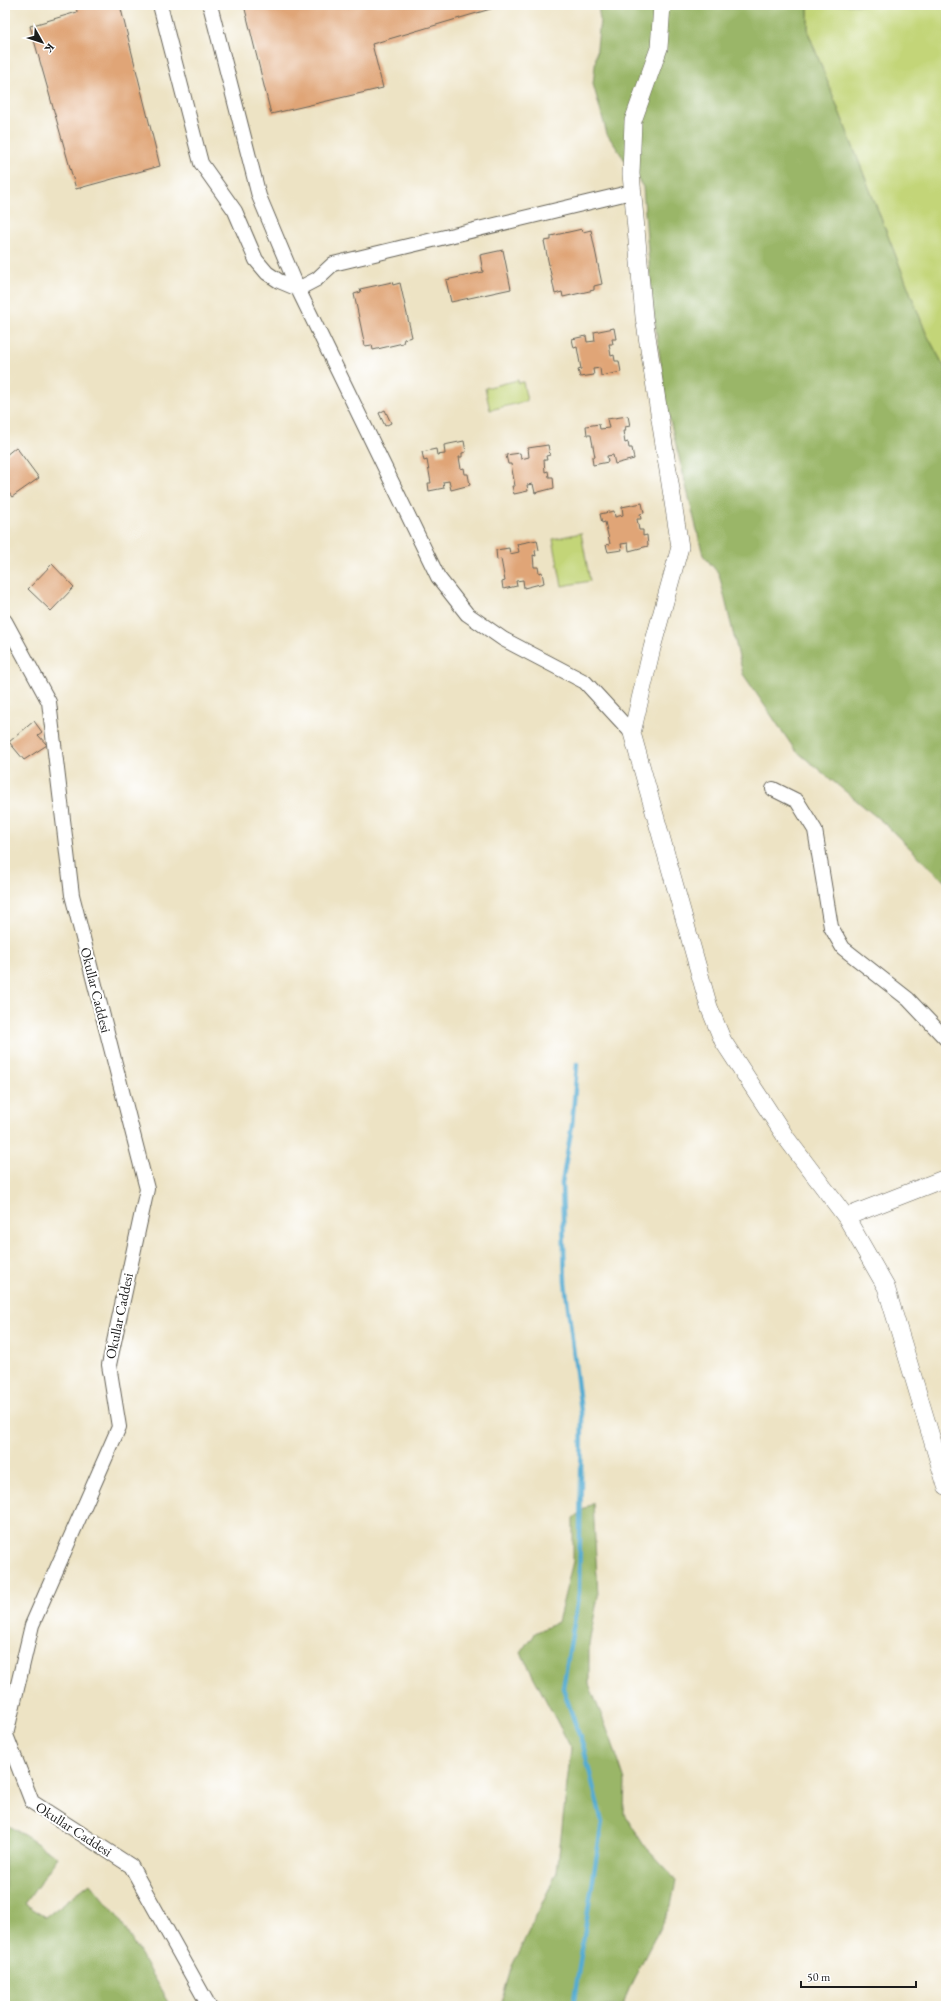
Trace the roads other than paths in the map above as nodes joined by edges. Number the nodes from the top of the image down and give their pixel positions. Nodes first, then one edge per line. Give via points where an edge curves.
1 (160, 5) edge
2 (210, 5) edge
3 (662, 5) edge
4 (632, 192) junction
5 (298, 289) junction
6 (5, 621) edge
7 (632, 733) junction
8 (773, 789) dead end
9 (946, 1040) edge
10 (946, 1178) edge
11 (846, 1217) junction
12 (946, 1486) edge
13 (209, 2006) edge

1 - 5 street via 202,163 236,211 256,260 279,282
2 - 5 street via 259,196
3 - 4 street via 659,48 633,121
4 - 5 street via 333,264 317,279
4 - 7 street via 644,318 680,547
5 - 7 street via 438,577 467,614 503,639 585,682
6 - 13 street, Okullar Caddesi via 49,702 72,895 147,1189 109,1365 120,1427 32,1625 6,1736 32,1802 131,1866
7 - 11 street via 709,1007 723,1040 787,1139
8 - 9 street via 797,802 815,830 831,927 843,948 908,1000
10 - 11 street
11 - 12 street via 886,1287

